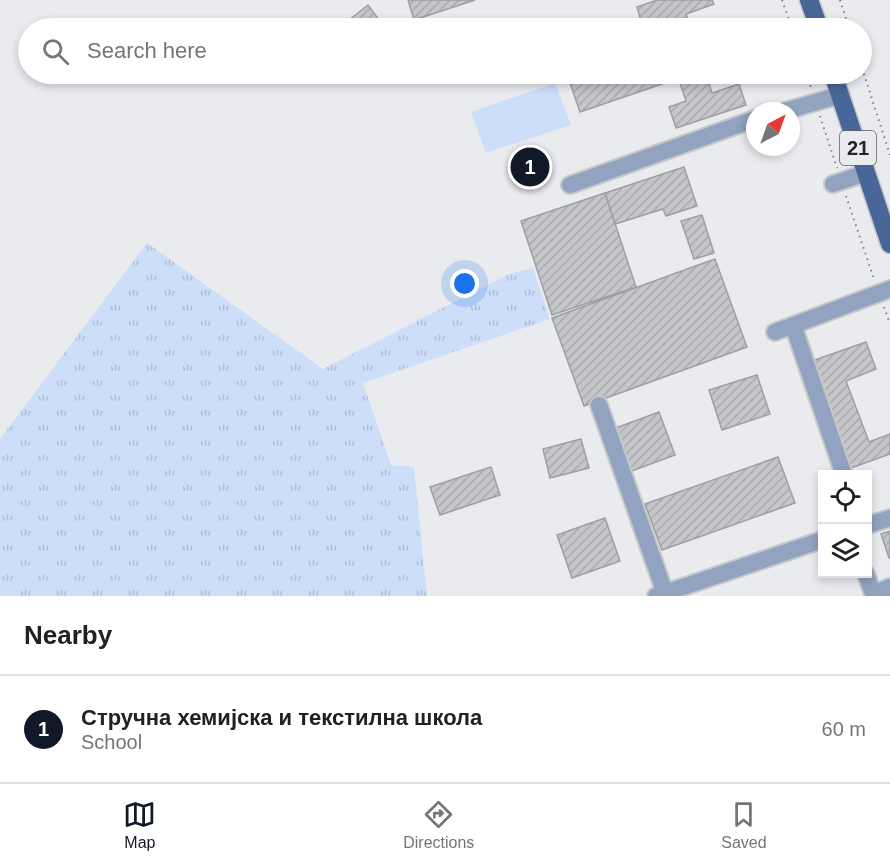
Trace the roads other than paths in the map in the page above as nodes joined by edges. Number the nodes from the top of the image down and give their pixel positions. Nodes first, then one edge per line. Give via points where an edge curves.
1 (809, 0) edge
2 (815, 18) edge
3 (836, 84) edge
4 (840, 95) junction
5 (800, 107) edge
6 (746, 122) edge
7 (866, 173) junction
8 (837, 182) road end
9 (570, 185) dead end
10 (890, 244) edge
11 (885, 291) edge
12 (793, 325) junction
13 (775, 333) dead end
14 (599, 405) dead end
15 (842, 470) edge
16 (890, 518) edge
17 (870, 524) edge
18 (818, 541) edge
19 (868, 578) edge
20 (890, 587) edge
21 (662, 595) edge

1 - 2 main road
3 - 4 main road, 21
4 - 5 lane
4 - 7 main road, 21
6 - 9 lane
7 - 8 lane
7 - 10 main road, 21
11 - 12 lane
12 - 13 lane
12 - 15 lane
14 - 21 lane
16 - 17 lane
18 - 21 lane
19 - 20 lane via 873,594

